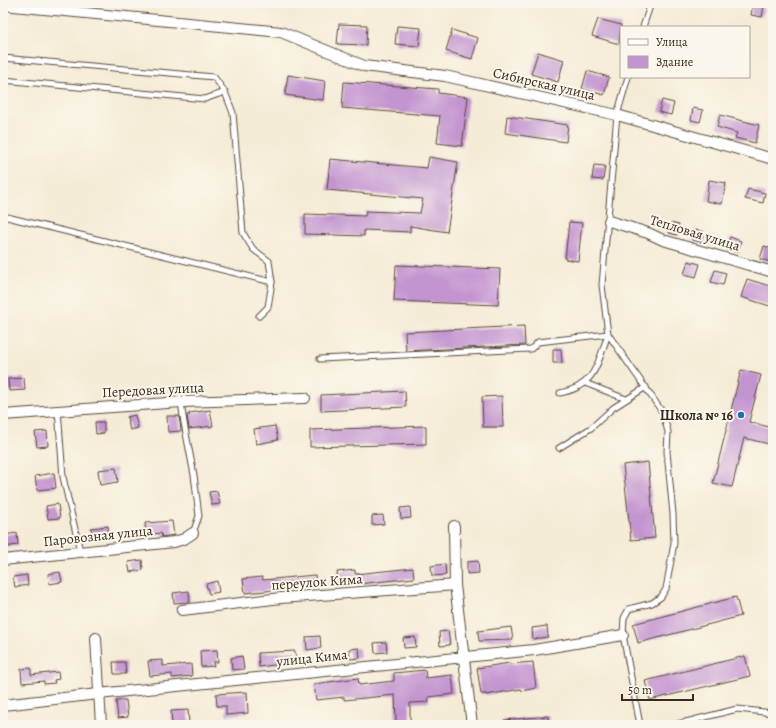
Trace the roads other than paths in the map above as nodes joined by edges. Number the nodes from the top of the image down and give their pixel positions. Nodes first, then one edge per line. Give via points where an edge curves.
1 (651, 3) edge
2 (3, 5) edge
3 (643, 26) edge
4 (3, 58) edge
5 (628, 78) edge
6 (3, 80) edge
7 (225, 92) junction
8 (617, 115) junction
9 (773, 159) edge
10 (3, 216) edge
11 (609, 221) junction
12 (773, 272) edge
13 (272, 282) junction
14 (259, 316) dead end
15 (608, 334) junction
16 (320, 358) dead end
17 (585, 383) junction
18 (646, 387) junction
19 (560, 393) dead end
20 (305, 398) dead end
21 (626, 400) junction
22 (181, 402) junction
23 (58, 410) junction
24 (3, 415) edge
25 (558, 448) dead end
26 (454, 526) dead end
27 (193, 533) joint
28 (80, 551) junction
29 (3, 560) edge
30 (455, 585) junction
31 (182, 610) dead end
32 (623, 635) junction
33 (96, 638) dead end
34 (462, 657) junction
35 (98, 694) junction
36 (3, 705) edge
37 (773, 713) edge
38 (101, 725) edge
39 (472, 725) edge
40 (640, 725) edge
41 (674, 725) edge

1 - 3 lane
2 - 8 street, Сибирская улица via 281,32 364,66 445,76
4 - 7 lane via 214,78
5 - 8 lane
6 - 7 lane via 206,99
7 - 13 lane via 233,113 243,233 253,249 269,261
8 - 9 street, Сибирская улица
8 - 11 lane
10 - 13 lane
11 - 12 street, Тепловая улица via 663,240
11 - 15 lane via 602,285
13 - 14 lane via 268,307
15 - 16 lane via 538,342 531,349
15 - 17 lane via 595,371
15 - 18 lane
17 - 19 lane via 574,390
17 - 21 lane
18 - 21 lane
18 - 32 lane via 663,413 668,432 667,452 674,543 666,589 661,597 652,603 629,609 624,618
20 - 22 street, Передовая улица
21 - 25 lane via 591,428
22 - 23 street, Передовая улица
22 - 27 lane via 199,516
23 - 24 street, Передовая улица
23 - 28 lane via 63,477
26 - 30 street
27 - 28 street, Паровозная улица via 174,542
28 - 29 street, Паровозная улица
30 - 31 street, переулок Кима via 281,598
30 - 34 street
32 - 34 street, улица Кима via 534,650
32 - 40 lane
33 - 35 street
34 - 35 street, улица Кима
34 - 39 street
35 - 36 street, улица Кима
35 - 38 street
37 - 41 lane via 737,709

